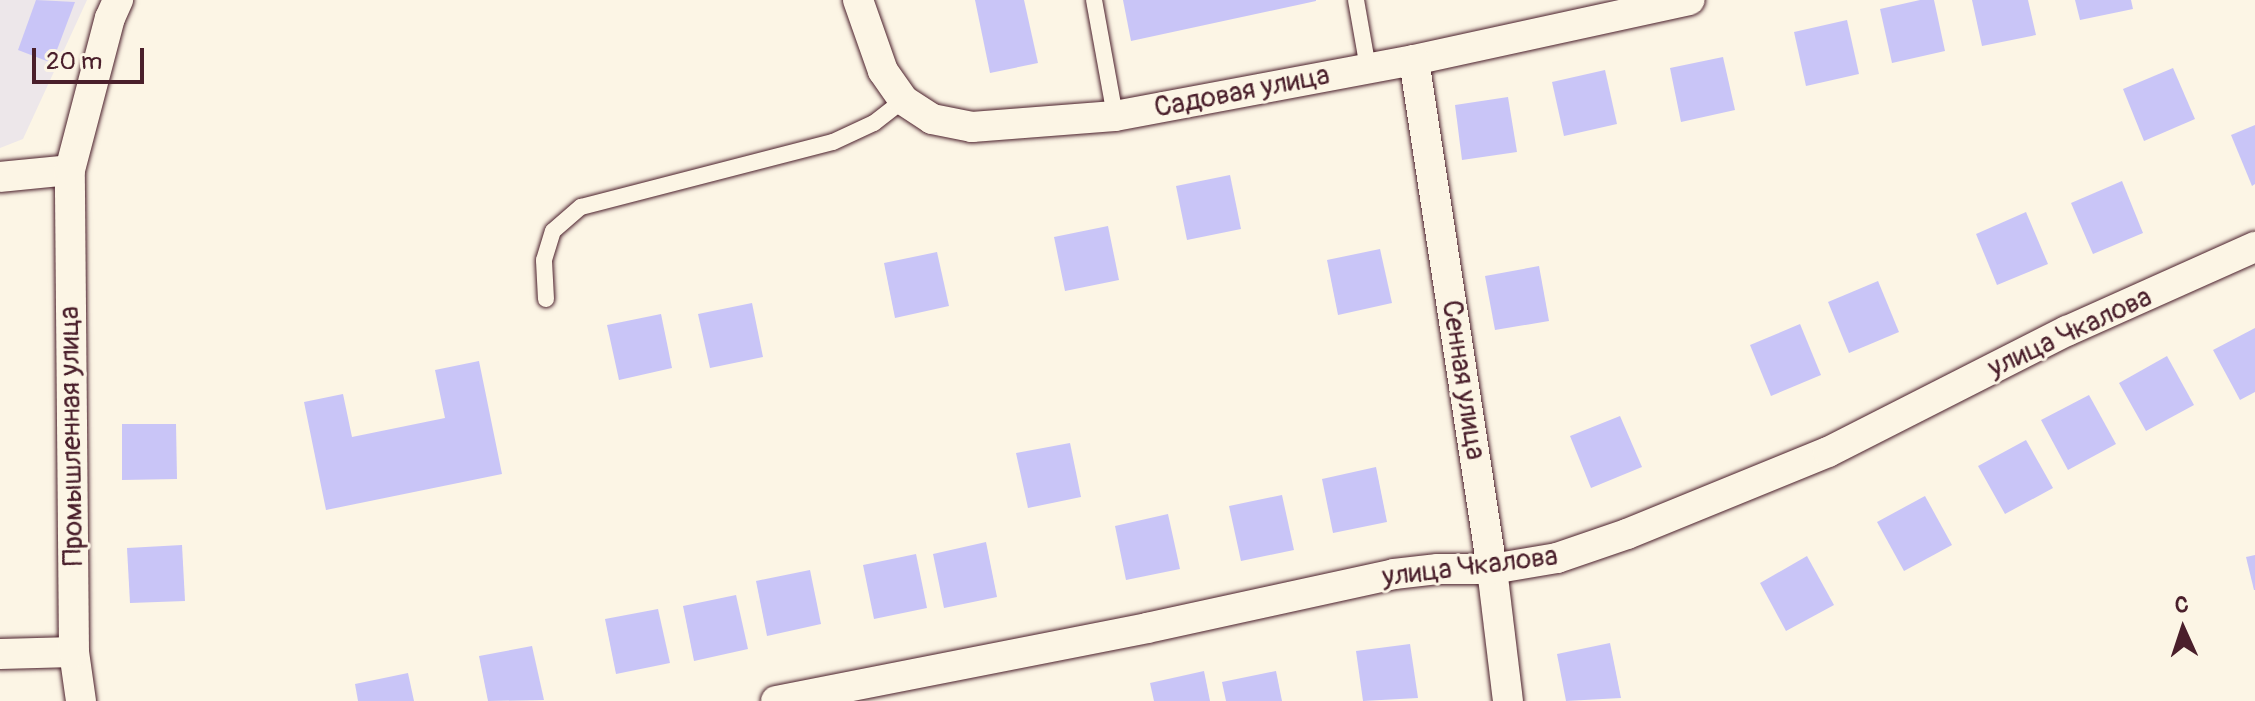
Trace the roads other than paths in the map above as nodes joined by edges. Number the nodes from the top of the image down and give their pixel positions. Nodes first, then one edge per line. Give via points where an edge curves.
1 (118, 0) edge
2 (858, 0) edge
3 (1094, 0) edge
4 (1356, 0) edge
5 (1690, 0) edge
6 (1414, 60) junction
7 (1368, 68) junction
8 (903, 100) junction
9 (1115, 116) junction
10 (70, 170) junction
11 (0, 177) edge
12 (2255, 247) edge
13 (546, 299) dead end
14 (1492, 569) junction
15 (74, 652) junction
16 (0, 654) edge
17 (81, 701) edge
18 (776, 701) edge
19 (1508, 701) edge

1 - 10 street, Промышленная улица
2 - 8 street, Садовая улица via 883,71
3 - 9 lane
4 - 7 lane
5 - 6 street, Садовая улица
6 - 7 street, Садовая улица
6 - 14 street, Сенная улица
7 - 9 street, Садовая улица
8 - 9 street, Садовая улица via 932,119 972,127
8 - 13 lane via 874,123 833,142 581,207 553,231 544,260
10 - 11 street
10 - 15 street, Промышленная улица
12 - 14 street, улица Чкалова via 2067,331 1828,452 1627,534 1557,558
14 - 18 street, улица Чкалова via 1394,574
14 - 19 street, Сенная улица
15 - 16 street
15 - 17 street, Промышленная улица

